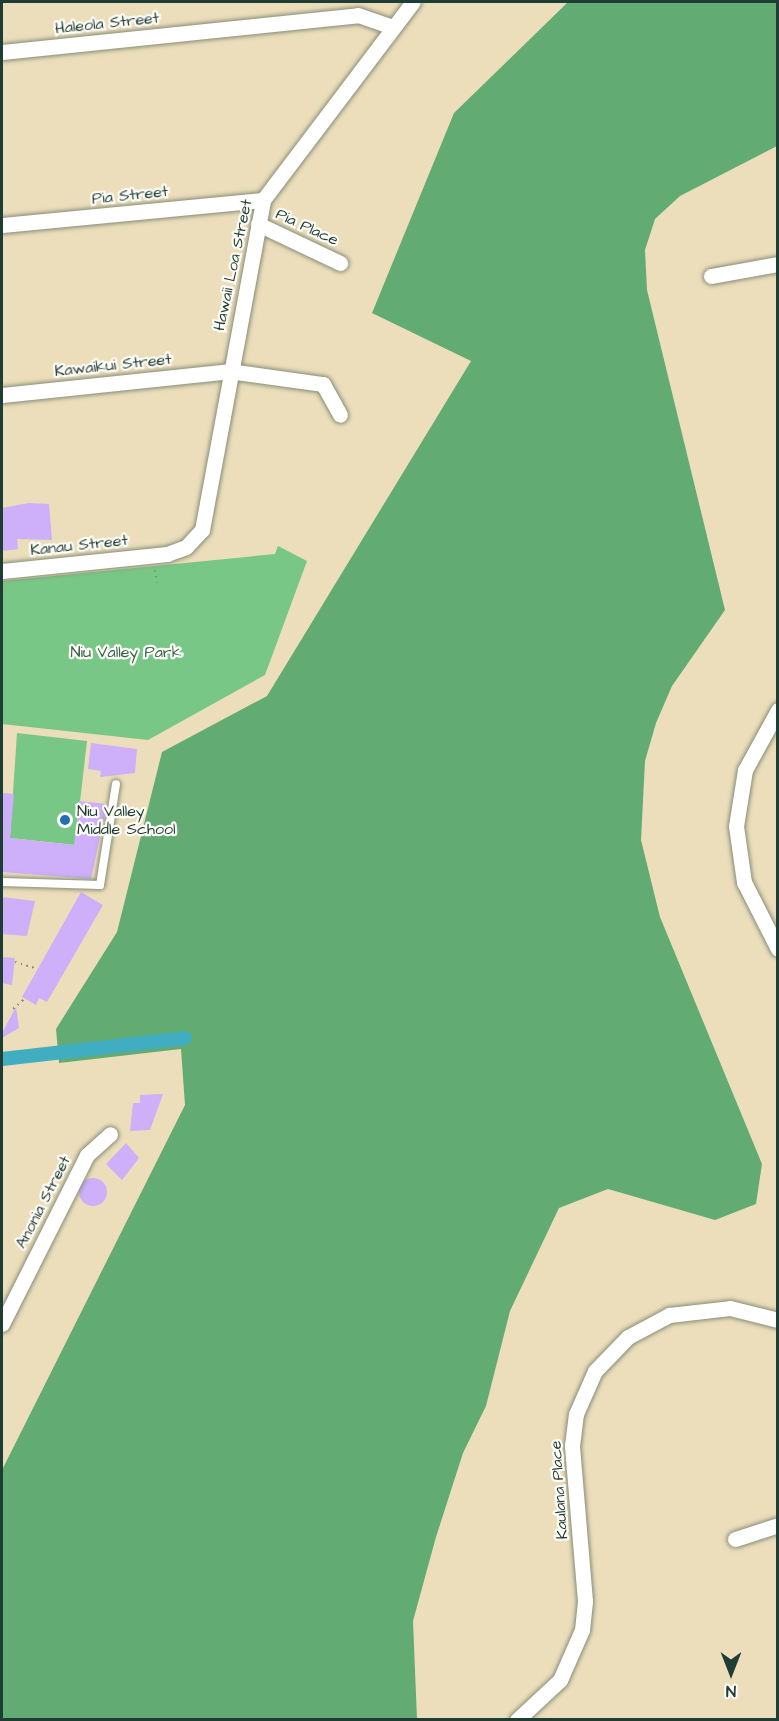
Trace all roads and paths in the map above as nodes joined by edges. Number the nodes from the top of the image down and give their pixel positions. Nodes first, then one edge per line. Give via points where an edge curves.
1 (413, 2) edge
2 (393, 27) junction
3 (2, 52) edge
4 (262, 200) junction
5 (258, 224) junction
6 (2, 225) edge
7 (340, 263) dead end
8 (777, 264) edge
9 (711, 276) dead end
10 (229, 371) junction
11 (2, 395) edge
12 (340, 415) dead end
13 (157, 562) junction
14 (2, 571) edge
15 (157, 583) dead end
16 (777, 710) edge
17 (116, 784) dead end
18 (2, 882) edge
19 (777, 949) edge
20 (15, 962) dead end
21 (38, 969) dead end
22 (24, 999) dead end
23 (13, 1009) dead end
24 (110, 1134) dead end
25 (777, 1320) edge
26 (2, 1324) edge
27 (777, 1525) edge
28 (735, 1539) dead end
29 (518, 1719) edge

1 - 2 street, Hawaii Loa Street
2 - 3 street, Haleola Street via 358,15
2 - 4 street, Hawaii Loa Street
4 - 5 street, Hawaii Loa Street
4 - 6 street, Pia Street
5 - 7 street, Pia Place
5 - 10 street, Hawaii Loa Street
8 - 9 street
10 - 11 street, Kawaikui Street
10 - 12 street, Kawaikui Street via 323,384
10 - 13 street, Hawaii Loa Street via 205,525 186,547
13 - 14 street, Kanau Street
13 - 15 path
16 - 19 street via 745,770 736,826 744,882
17 - 18 lane via 100,885
20 - 21 path
22 - 23 path
24 - 26 street, Anonia Street via 87,1155
25 - 29 street, Kaulana Place via 730,1308 677,1313 628,1337 595,1371 576,1414 572,1446 585,1601 582,1630 560,1680
27 - 28 street

